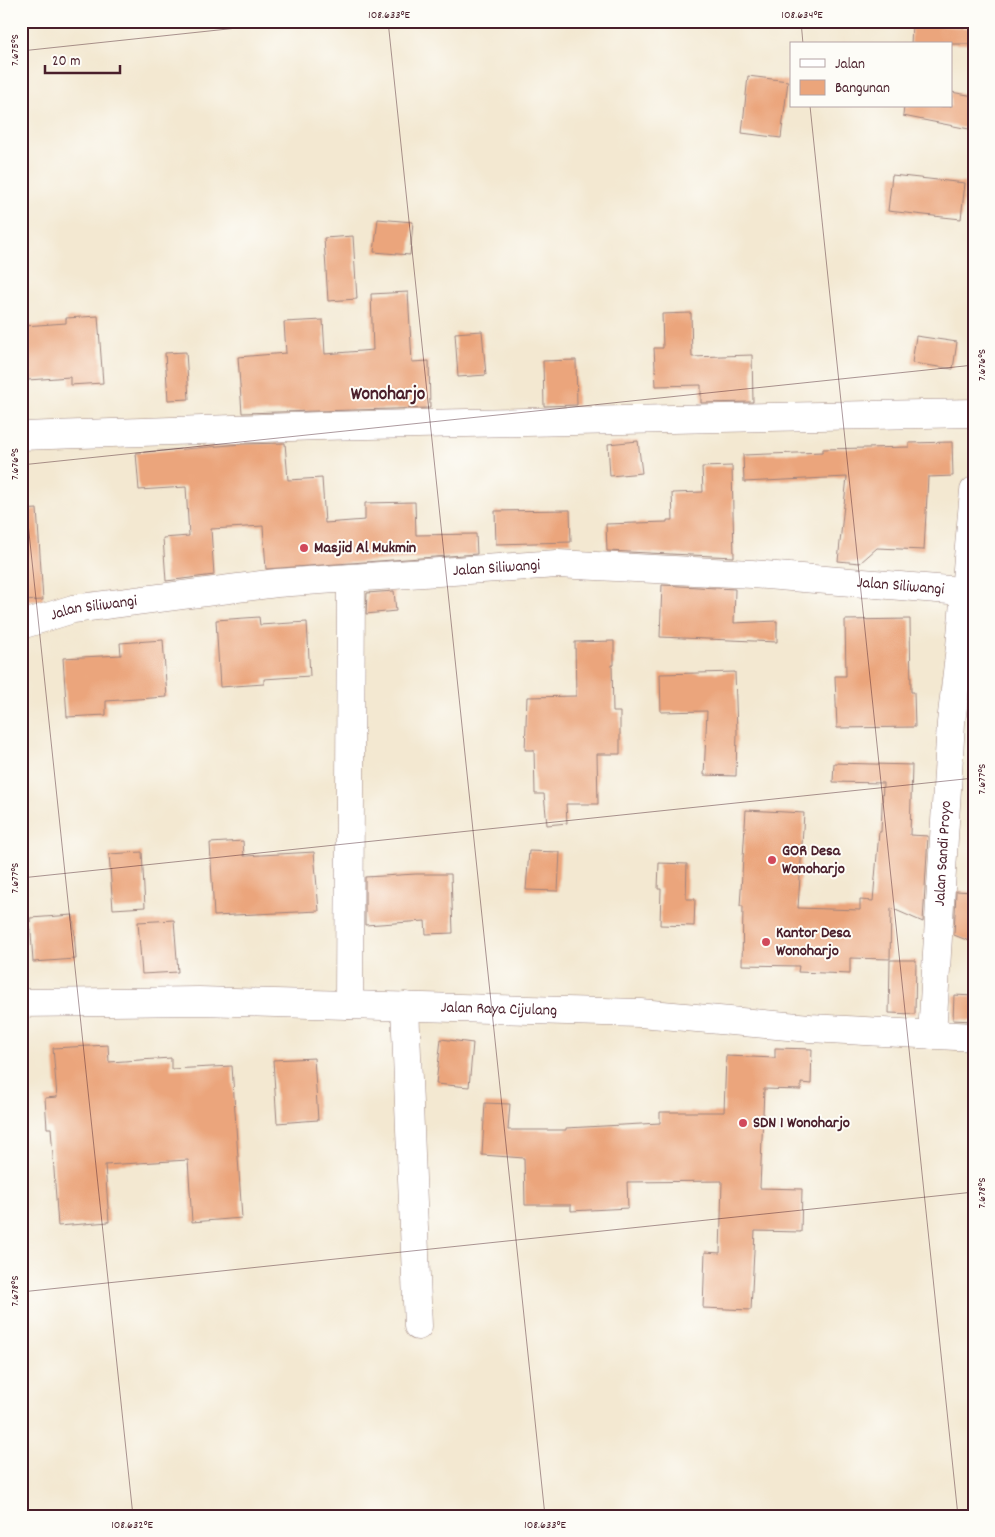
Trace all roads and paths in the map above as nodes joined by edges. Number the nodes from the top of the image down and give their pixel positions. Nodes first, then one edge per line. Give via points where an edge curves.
1 (974, 413) edge
2 (21, 436) edge
3 (974, 492) edge
4 (351, 579) junction
5 (969, 592) edge
6 (21, 625) edge
7 (21, 1003) edge
8 (349, 1005) junction
9 (405, 1006) junction
10 (932, 1035) junction
11 (974, 1037) edge
12 (418, 1326) dead end

1 - 2 main road
3 - 5 main road, Jalan Sandi Proyo
4 - 5 main road, Jalan Siliwangi via 557,564 752,574
4 - 6 main road, Jalan Siliwangi via 277,583 73,609
4 - 8 main road
5 - 10 main road, Jalan Sandi Proyo via 951,723
7 - 8 main road, Jalan Raya Cijulang via 199,1001
8 - 9 main road, Jalan Raya Cijulang
9 - 10 main road, Jalan Raya Cijulang via 640,1013
9 - 12 main road
10 - 11 main road, Jalan Raya Cijulang

